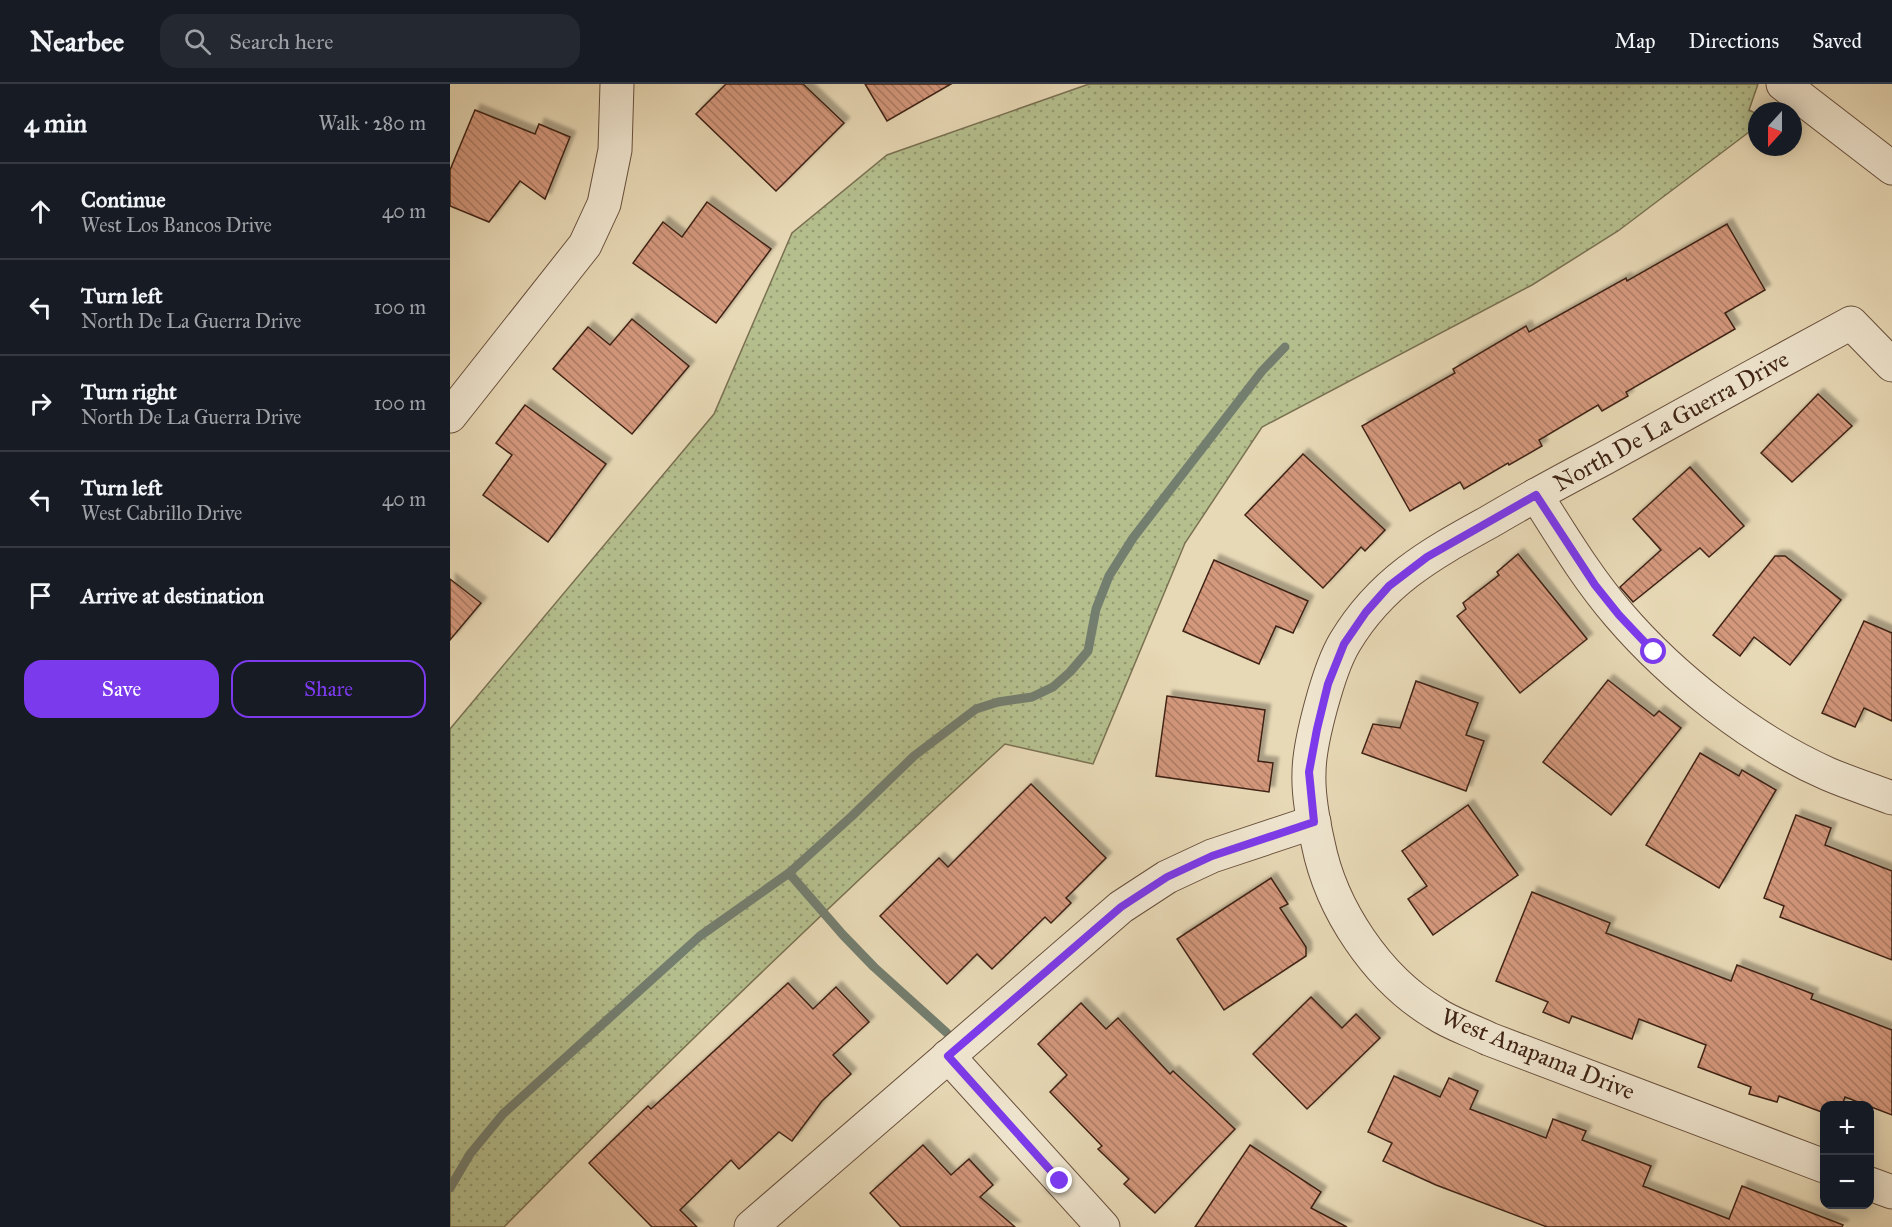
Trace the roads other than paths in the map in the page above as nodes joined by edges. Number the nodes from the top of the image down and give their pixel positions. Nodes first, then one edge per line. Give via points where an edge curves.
1 (617, 84) edge
2 (1783, 84) edge
3 (1892, 168) edge
4 (1892, 364) edge
5 (450, 416) edge
6 (1536, 495) junction
7 (1892, 798) edge
8 (1314, 822) junction
9 (948, 1056) junction
10 (1820, 1164) edge
11 (1874, 1186) edge
12 (1892, 1192) edge
13 (751, 1227) edge
14 (1103, 1227) edge

1 - 5 street via 615,150 604,204 585,245
2 - 3 street
4 - 6 street, North De La Guerra Drive via 1851,323
6 - 7 street via 1619,615 1687,682 1729,716 1781,749 1827,774
6 - 8 street, North De La Guerra Drive via 1427,557 1389,586 1344,644 1328,684 1309,772
8 - 9 street via 1212,856 1167,877 1121,907
8 - 10 street, West Anapama Drive via 1322,863 1341,910 1396,984 1435,1014 1489,1039
9 - 13 street
9 - 14 street
11 - 12 street

